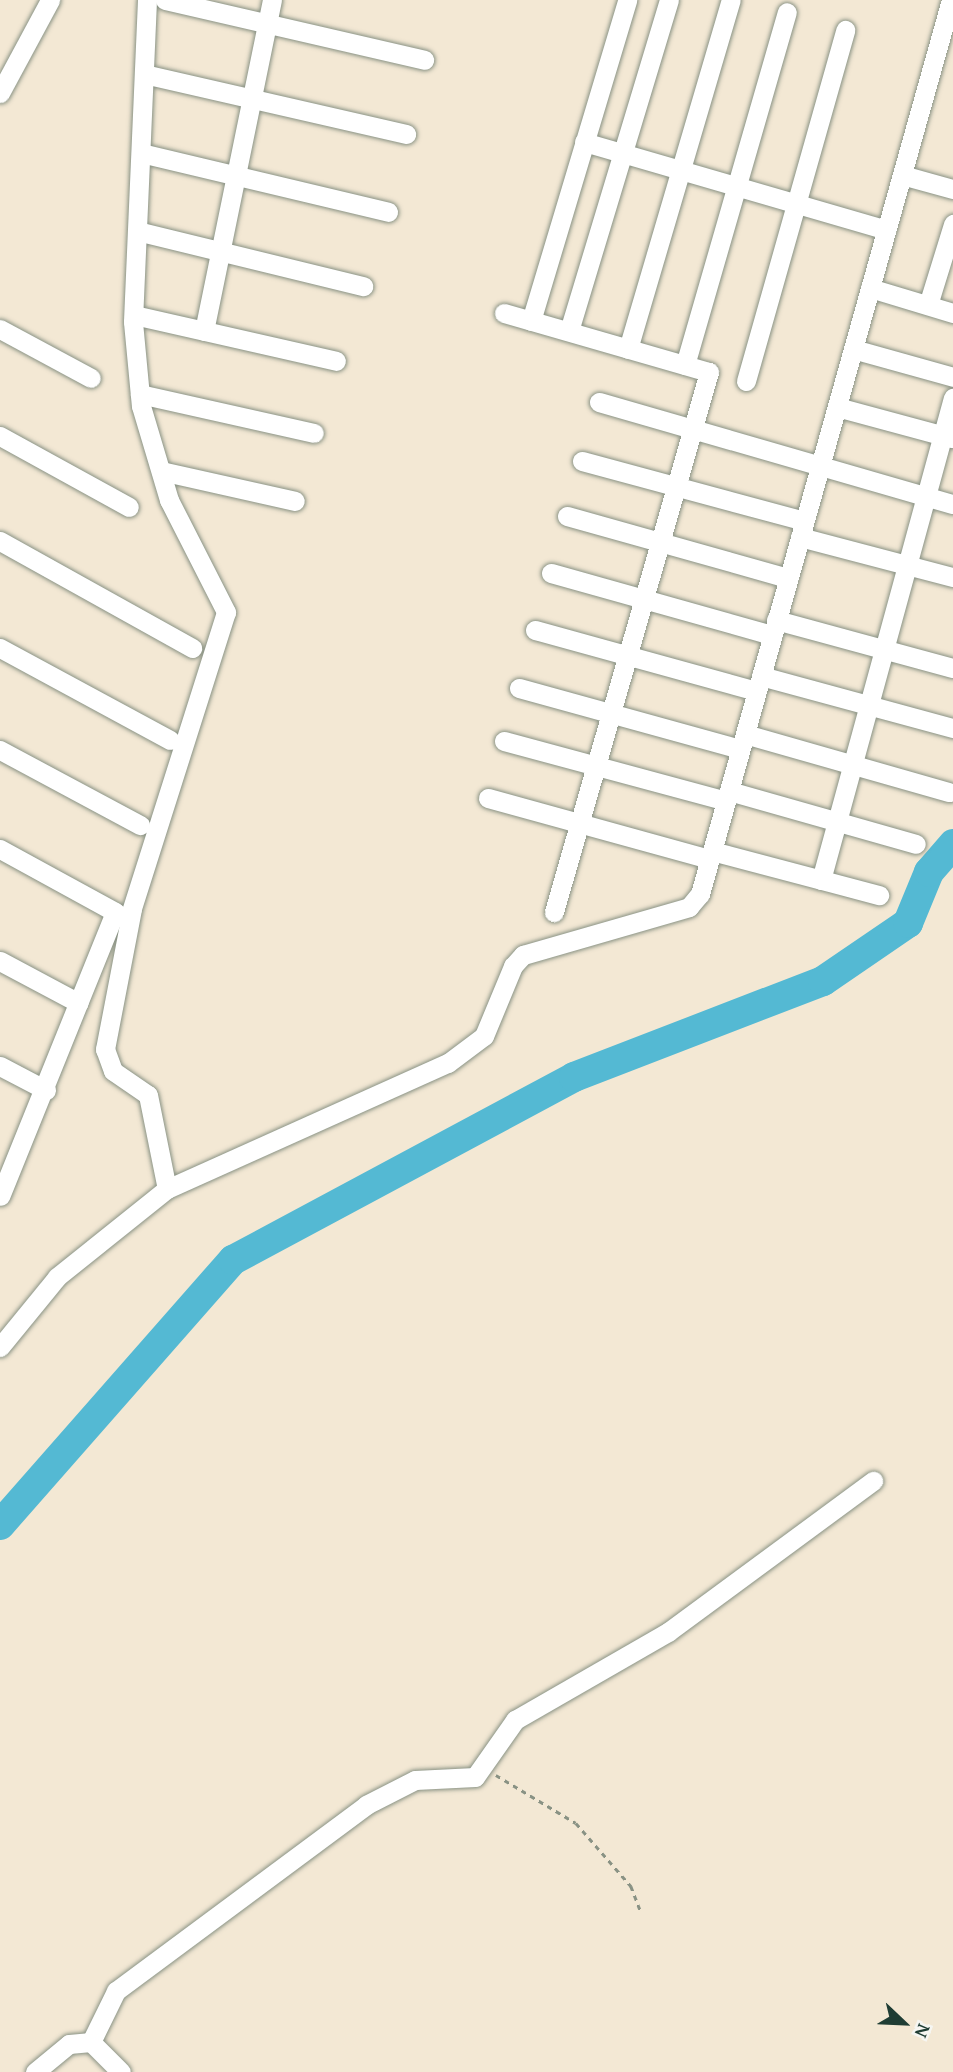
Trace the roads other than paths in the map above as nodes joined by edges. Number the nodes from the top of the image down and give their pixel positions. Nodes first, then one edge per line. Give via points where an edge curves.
1 (50, 0) edge
2 (147, 0) edge
3 (165, 0) edge
4 (272, 0) edge
5 (627, 0) edge
6 (669, 0) edge
7 (731, 0) edge
8 (951, 1) edge
9 (787, 12) dead end
10 (267, 23) junction
11 (845, 30) dead end
12 (424, 60) dead end
13 (944, 61) edge
14 (144, 74) junction
15 (0, 93) edge
16 (251, 98) junction
17 (407, 134) dead end
18 (584, 142) junction
19 (141, 153) junction
20 (623, 156) junction
21 (232, 173) junction
22 (681, 173) junction
23 (902, 174) junction
24 (739, 187) junction
25 (953, 189) edge
26 (795, 204) junction
27 (388, 212) dead end
28 (953, 224) edge
29 (886, 230) junction
30 (137, 231) junction
31 (216, 250) junction
32 (949, 250) edge
33 (363, 286) dead end
34 (870, 288) junction
35 (928, 305) junction
36 (504, 313) dead end
37 (953, 313) edge
38 (134, 315) junction
39 (531, 321) junction
40 (0, 329) edge
41 (204, 331) junction
42 (569, 331) junction
43 (628, 349) junction
44 (853, 349) junction
45 (336, 361) dead end
46 (685, 365) junction
47 (953, 377) edge
48 (91, 378) dead end
49 (746, 381) dead end
50 (140, 394) junction
51 (953, 398) edge
52 (598, 402) dead end
53 (837, 407) junction
54 (693, 429) junction
55 (314, 433) dead end
56 (0, 436) edge
57 (947, 436) edge
58 (582, 461) dead end
59 (820, 466) junction
60 (161, 471) junction
61 (676, 485) junction
62 (924, 496) junction
63 (295, 501) dead end
64 (953, 504) edge
65 (128, 507) dead end
66 (567, 516) dead end
67 (802, 529) junction
68 (0, 541) edge
69 (664, 541) junction
70 (907, 564) junction
71 (551, 573) dead end
72 (953, 577) edge
73 (788, 578) junction
74 (647, 599) junction
75 (774, 628) junction
76 (535, 630) dead end
77 (0, 648) edge
78 (192, 649) dead end
79 (886, 650) junction
80 (631, 656) junction
81 (953, 668) edge
82 (759, 684) junction
83 (519, 688) dead end
84 (871, 705) junction
85 (616, 715) junction
86 (953, 728) edge
87 (170, 740) dead end
88 (504, 741) dead end
89 (743, 742) junction
90 (0, 750) edge
91 (856, 764) junction
92 (597, 766) junction
93 (949, 792) dead end
94 (727, 796) junction
95 (488, 798) dead end
96 (839, 820) junction
97 (579, 824) junction
98 (140, 825) dead end
99 (916, 844) dead end
100 (0, 849) edge
101 (711, 855) junction
102 (821, 880) junction
103 (879, 895) dead end
104 (554, 912) dead end
105 (0, 961) edge
106 (79, 1003) junction
107 (0, 1066) edge
108 (46, 1090) junction
109 (7, 1167) edge
110 (167, 1189) junction
111 (0, 1196) edge
112 (0, 1347) edge
113 (873, 1480) dead end
114 (91, 2042) junction
115 (35, 2072) edge
116 (121, 2072) edge

1 - 15 street
2 - 14 street
3 - 10 street
4 - 10 street
5 - 18 street
6 - 20 street
7 - 22 street
8 - 13 street
9 - 24 street
10 - 12 street
10 - 16 street
11 - 26 street
13 - 23 street
14 - 16 street
14 - 19 street
16 - 17 street
16 - 21 street
18 - 20 street
18 - 39 street
19 - 21 street
19 - 30 street
20 - 22 street
20 - 42 street
21 - 27 street
21 - 31 street
22 - 24 street
22 - 43 street
23 - 25 street
23 - 29 street
24 - 26 street
24 - 46 street
26 - 29 street
26 - 49 street
28 - 32 street
29 - 34 street
30 - 31 street
30 - 38 street
31 - 33 street
31 - 41 street
32 - 35 street
34 - 35 street
34 - 44 street
35 - 37 street
36 - 39 street
38 - 41 street
38 - 50 street
39 - 42 street
40 - 48 street
41 - 45 street
42 - 43 street
43 - 46 street
44 - 47 street
44 - 53 street
46 - 54 street via 709,372
50 - 55 street
50 - 60 street
51 - 57 street
52 - 54 street
53 - 57 street
53 - 59 street
54 - 59 street
54 - 61 street
56 - 65 street
57 - 62 street
58 - 61 street
59 - 62 street
59 - 67 street
60 - 63 street
60 - 110 street via 226,612 130,917 105,1049 113,1071 148,1096
61 - 67 street
61 - 69 street
62 - 64 street
62 - 70 street
66 - 69 street
67 - 70 street
67 - 73 street
68 - 78 street
69 - 73 street
69 - 74 street
70 - 72 street
70 - 79 street
71 - 74 street
73 - 75 street
74 - 75 street
74 - 80 street
75 - 79 street
75 - 82 street
76 - 80 street
77 - 87 street
79 - 81 street
79 - 84 street
80 - 82 street
80 - 85 street
82 - 84 street
82 - 89 street
83 - 85 street
84 - 86 street
84 - 91 street
85 - 89 street
85 - 92 street
88 - 92 street
89 - 91 street
89 - 94 street
90 - 98 street
91 - 93 street
91 - 96 street
92 - 94 street
92 - 97 street
94 - 96 street
94 - 101 street
95 - 97 street
96 - 99 street
96 - 102 street
97 - 101 street
97 - 104 street
100 - 106 street via 115,912
101 - 102 street
101 - 110 street via 700,894 689,907 523,955 513,966 484,1036 447,1063
102 - 103 street
105 - 106 street
106 - 108 street
107 - 108 street
108 - 109 street
109 - 111 street
110 - 112 street via 57,1277
113 - 114 street via 668,1632 515,1720 475,1777 415,1780 366,1805 117,1991
114 - 115 street via 69,2043
114 - 116 street

